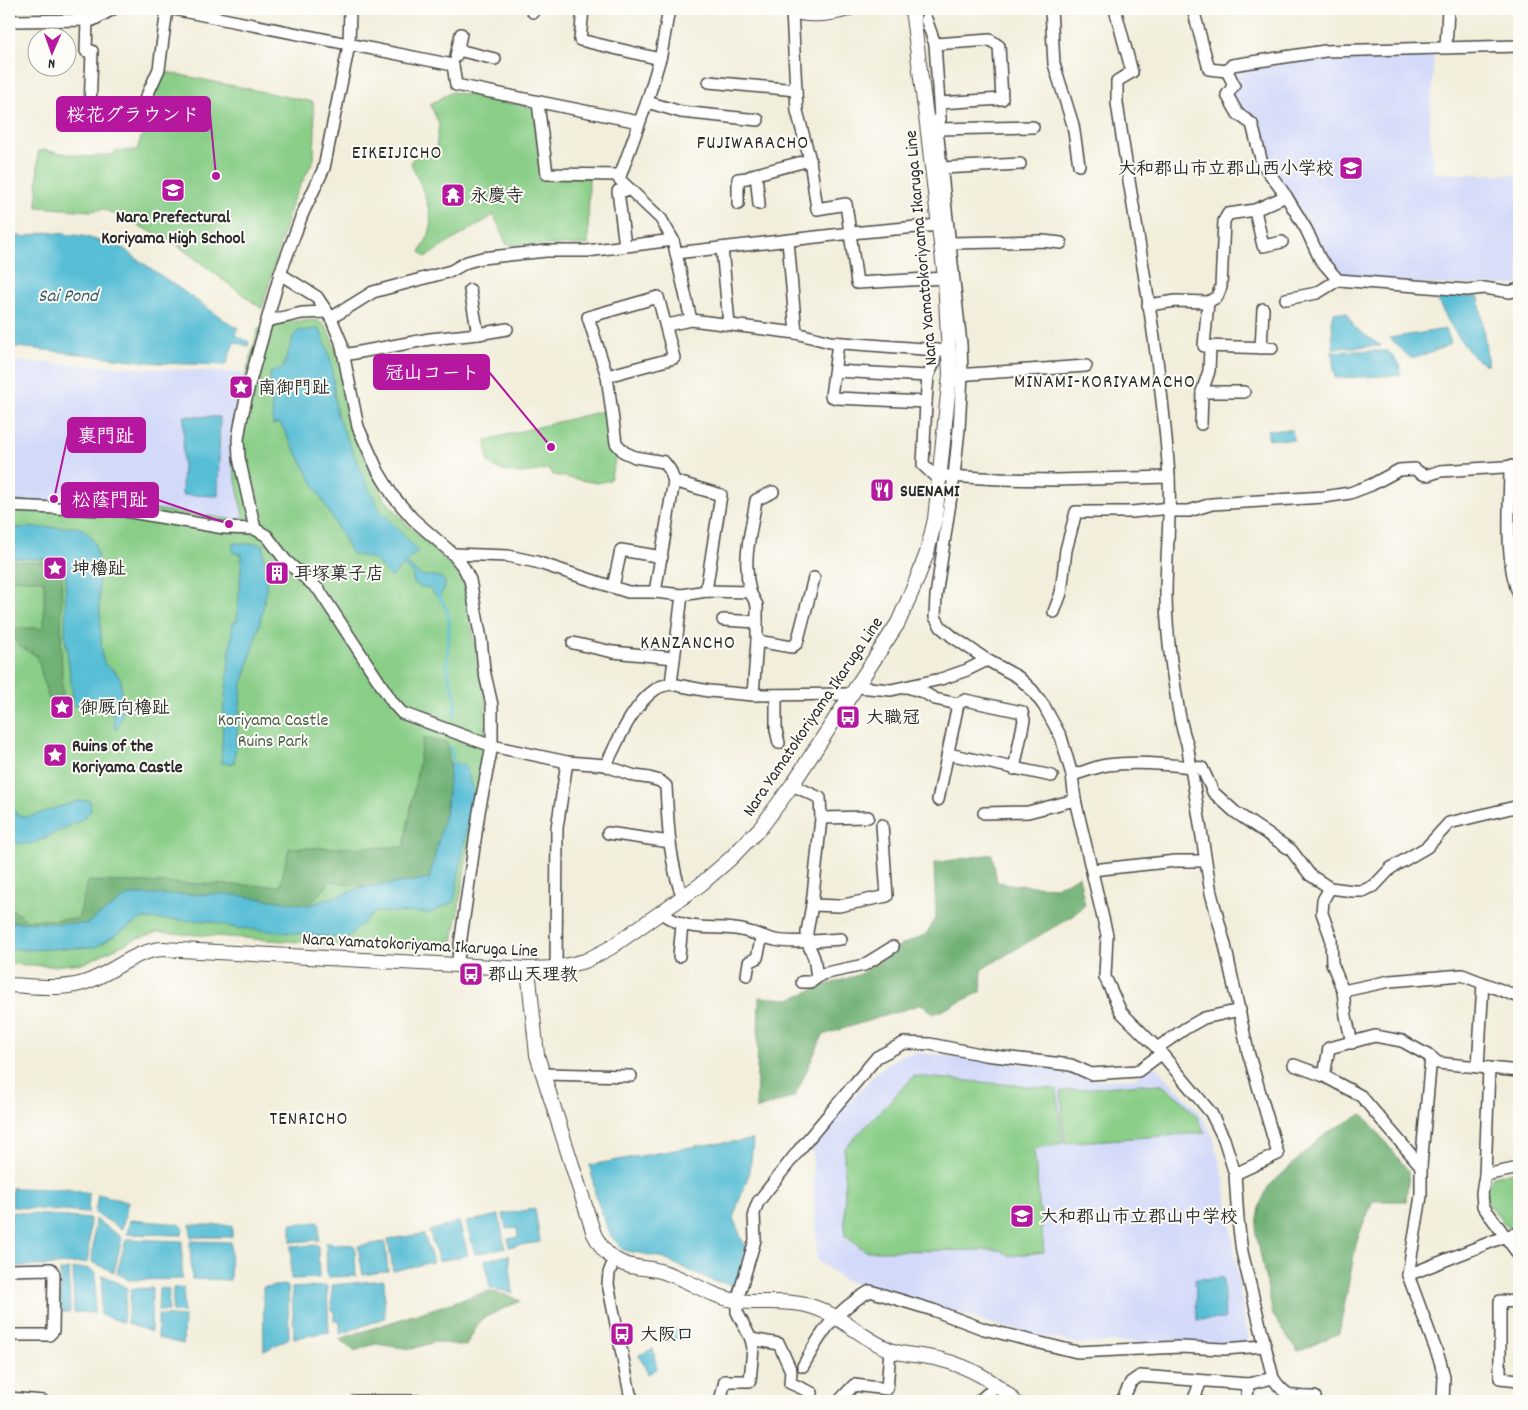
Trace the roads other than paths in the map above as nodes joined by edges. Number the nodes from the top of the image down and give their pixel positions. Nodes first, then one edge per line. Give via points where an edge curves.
1 (113, 9) edge
2 (167, 9) edge
3 (172, 9) edge
4 (350, 9) edge
5 (583, 9) edge
6 (669, 9) edge
7 (848, 9) edge
8 (912, 9) edge
9 (1051, 9) edge
10 (1115, 9) edge
11 (1193, 9) edge
12 (1448, 9) edge
13 (790, 10) edge
14 (212, 13) edge
15 (87, 20) junction
16 (926, 20) dead end
17 (9, 21) edge
18 (460, 34) dead end
19 (934, 44) junction
20 (349, 45) junction
21 (1519, 46) edge
22 (1446, 47) junction
23 (458, 50) junction
24 (495, 59) dead end
25 (660, 59) junction
26 (453, 65) junction
27 (1227, 71) junction
28 (709, 82) dead end
29 (796, 90) junction
30 (647, 102) junction
31 (538, 103) junction
32 (939, 103) junction
33 (758, 120) dead end
34 (640, 122) junction
35 (935, 124) junction
36 (1034, 127) dead end
37 (810, 160) junction
38 (1020, 164) dead end
39 (1079, 165) dead end
40 (942, 168) junction
41 (756, 174) junction
42 (620, 176) junction
43 (630, 190) junction
44 (1286, 196) junction
45 (738, 204) dead end
46 (759, 204) dead end
47 (1255, 210) junction
48 (939, 225) junction
49 (851, 233) junction
50 (673, 240) junction
51 (788, 240) junction
52 (1282, 242) dead end
53 (950, 243) junction
54 (1061, 243) dead end
55 (625, 246) junction
56 (722, 248) junction
57 (676, 253) junction
58 (280, 274) junction
59 (944, 278) junction
60 (1338, 280) junction
61 (1519, 289) edge
62 (470, 290) dead end
63 (1286, 299) dead end
64 (1208, 302) junction
65 (1148, 305) junction
66 (1263, 309) dead end
67 (329, 315) junction
68 (691, 320) junction
69 (267, 321) junction
70 (729, 324) junction
71 (667, 325) junction
72 (507, 328) dead end
73 (796, 333) junction
74 (478, 334) junction
75 (838, 343) junction
76 (1210, 347) junction
77 (943, 350) junction
78 (344, 355) junction
79 (1086, 366) dead end
80 (835, 371) junction
81 (956, 375) junction
82 (608, 376) junction
83 (928, 376) junction
84 (1202, 392) junction
85 (1244, 392) dead end
86 (926, 402) junction
87 (1201, 424) dead end
88 (1514, 466) edge
89 (945, 477) junction
90 (1169, 477) junction
91 (674, 481) junction
92 (772, 492) dead end
93 (9, 506) edge
94 (1170, 509) junction
95 (255, 529) junction
96 (453, 554) junction
97 (662, 557) junction
98 (814, 578) dead end
99 (613, 587) junction
100 (706, 591) junction
101 (655, 592) junction
102 (750, 592) junction
103 (682, 595) junction
104 (1519, 595) edge
105 (1054, 612) dead end
106 (722, 620) dead end
107 (757, 622) junction
108 (757, 641) junction
109 (573, 643) dead end
110 (674, 658) junction
111 (987, 660) junction
112 (671, 684) junction
113 (905, 687) junction
114 (855, 690) junction
115 (753, 695) junction
116 (776, 695) junction
117 (958, 704) junction
118 (779, 743) dead end
119 (492, 746) junction
120 (948, 754) junction
121 (567, 762) junction
122 (606, 765) junction
123 (1190, 767) junction
124 (1014, 769) junction
125 (1072, 775) junction
126 (1052, 776) dead end
127 (792, 785) junction
128 (938, 800) dead end
129 (1075, 800) junction
130 (1519, 806) edge
131 (984, 813) dead end
132 (868, 817) dead end
133 (821, 818) junction
134 (882, 825) dead end
135 (608, 832) dead end
136 (670, 842) junction
137 (1205, 860) junction
138 (1092, 870) junction
139 (1330, 888) junction
140 (682, 898) junction
141 (812, 905) junction
142 (662, 913) junction
143 (682, 925) junction
144 (762, 936) junction
145 (841, 939) dead end
146 (807, 940) junction
147 (893, 948) dead end
148 (679, 956) dead end
149 (457, 966) junction
150 (556, 968) junction
151 (528, 970) junction
152 (747, 975) dead end
153 (817, 976) junction
154 (802, 982) dead end
155 (1483, 983) junction
156 (9, 985) edge
157 (1343, 992) junction
158 (1519, 996) edge
159 (1240, 1010) junction
160 (1352, 1043) junction
161 (1159, 1051) junction
162 (1431, 1057) junction
163 (1294, 1064) dead end
164 (1484, 1067) junction
165 (1519, 1071) edge
166 (543, 1074) junction
167 (630, 1076) dead end
168 (1324, 1076) junction
169 (1421, 1166) junction
170 (1519, 1168) edge
171 (1235, 1174) junction
172 (1485, 1175) junction
173 (1519, 1233) edge
174 (1506, 1236) junction
175 (1519, 1255) edge
176 (614, 1260) junction
177 (9, 1270) edge
178 (1408, 1275) junction
179 (737, 1301) junction
180 (1519, 1302) edge
181 (835, 1317) junction
182 (9, 1335) edge
183 (751, 1339) junction
184 (1264, 1346) junction
185 (890, 1350) junction
186 (803, 1366) dead end
187 (1273, 1378) junction
188 (1519, 1380) edge
189 (1201, 1381) junction
190 (1248, 1384) junction
191 (996, 1386) junction
192 (9, 1398) edge
193 (44, 1401) edge
194 (355, 1401) edge
195 (430, 1401) edge
196 (634, 1401) edge
197 (720, 1401) edge
198 (811, 1401) edge
199 (839, 1401) edge
200 (979, 1401) edge
201 (1014, 1401) edge
202 (1122, 1401) edge
203 (1193, 1401) edge
204 (1247, 1401) edge
205 (1315, 1401) edge
206 (1443, 1401) edge

1 - 15 street
2 - 15 street via 159,69 139,113 90,111 92,51 86,51
3 - 14 street
4 - 20 street
5 - 25 street via 580,40
6 - 25 street
7 - 13 main road via 832,14 805,14
8 - 35 main road, Nara Yamatokoriyama Ikaruga Line
9 - 39 street via 1054,64 1074,125
10 - 65 street via 1132,72 1117,81 1117,103
11 - 27 street via 1209,69
12 - 22 street
13 - 29 street
14 - 20 street
15 - 17 street
16 - 19 street
18 - 23 street
19 - 32 street
19 - 32 street via 990,40 999,46 1002,99
20 - 26 street
20 - 58 street via 324,168
21 - 22 street
22 - 27 street via 1325,51 1232,65
23 - 24 street
23 - 26 street
25 - 30 street
26 - 31 street via 456,86
27 - 44 street via 1234,85 1227,95 1238,114 1252,124 1262,163
28 - 29 street
29 - 37 street via 797,111
30 - 33 street via 681,112
30 - 34 street
31 - 34 street
31 - 42 street via 547,174
32 - 35 street
34 - 42 street
35 - 36 street
35 - 40 street
35 - 48 main road, Nara Yamatokoriyama Ikaruga Line
37 - 41 street
37 - 49 street via 817,209 846,204
38 - 40 street
40 - 53 street
41 - 45 street via 738,179
41 - 46 street
42 - 43 street via 619,179
43 - 50 street via 661,219
43 - 55 street via 618,191
44 - 47 street
44 - 60 street via 1320,259
47 - 52 street via 1262,246
47 - 64 street via 1228,214 1224,221 1222,287 1217,297
48 - 49 street
48 - 59 main road, Nara Yamatokoriyama Ikaruga Line
49 - 51 street
49 - 59 street via 857,283
50 - 55 street
50 - 57 street
51 - 56 street
51 - 73 street
53 - 54 street via 1043,240
53 - 81 street via 961,344
55 - 67 street via 482,258 451,271 373,292
56 - 57 street
56 - 70 street
57 - 68 street
58 - 67 street via 317,297
58 - 69 street
59 - 77 main road, Nara Yamatokoriyama Ikaruga Line
60 - 61 street via 1467,290 1484,288 1510,292
60 - 63 street via 1317,293
62 - 74 street
64 - 65 street via 1176,301
64 - 76 street via 1204,346
65 - 90 street
66 - 76 street via 1267,348
67 - 69 street via 302,313
67 - 78 street
68 - 70 street
68 - 71 street
69 - 95 street via 238,439 238,458
70 - 73 street
71 - 82 street via 674,358
71 - 82 street via 658,297 588,317
72 - 74 street
73 - 75 street
74 - 78 street via 430,338
75 - 77 street
75 - 80 street
76 - 84 street via 1209,371
77 - 81 main road, Nara Yamatokoriyama Ikaruga Line
77 - 83 street
78 - 96 street via 358,427 378,471 392,496
79 - 81 street
80 - 83 street
80 - 86 street via 831,396 836,398
81 - 89 main road, Nara Yamatokoriyama Ikaruga Line
82 - 91 street via 616,442 624,452 664,462
83 - 86 street
84 - 85 street
84 - 87 street
86 - 89 street via 923,465
88 - 94 street via 1440,471 1430,475 1421,475 1415,469 1399,470 1371,485 1324,497 1212,504 1189,511
88 - 104 street via 1510,556
89 - 90 street via 1056,480
89 - 111 street via 935,617 953,638
89 - 114 main road, Nara Yamatokoriyama Ikaruga Line via 927,553 915,584 898,622
90 - 94 street
91 - 97 street
91 - 100 street via 721,495
92 - 102 street via 756,500 746,548
93 - 95 street via 125,510 224,528
94 - 105 street via 1076,512 1066,550 1061,593
94 - 123 street via 1167,619 1175,692
95 - 119 street via 267,536 286,561 319,590 402,713
96 - 99 street via 508,556
96 - 119 street via 470,580 492,705
97 - 99 street via 621,550
97 - 101 street
98 - 108 street via 797,643 792,647
99 - 101 street via 628,592
100 - 102 street
100 - 103 street
101 - 103 street
102 - 107 street via 757,605
103 - 110 street
106 - 107 street
107 - 108 street
108 - 115 street
109 - 110 street via 613,652
110 - 112 street
111 - 113 street via 942,680
111 - 125 street via 1018,677 1044,706 1061,737
112 - 115 street
112 - 122 street via 656,688 644,701
113 - 114 street
113 - 117 street
114 - 116 street
114 - 127 main road, Nara Yamatokoriyama Ikaruga Line
115 - 116 street
116 - 118 street
117 - 120 street
117 - 124 street via 965,700 1022,712 1024,720
119 - 121 street
119 - 149 street
120 - 124 street
120 - 128 street
121 - 122 street
121 - 150 street via 557,828
122 - 136 street via 660,781 666,786
123 - 125 street via 1179,764 1122,764
123 - 137 street
123 - 139 street via 1202,768 1213,792 1235,812 1291,850 1310,876
124 - 126 street
125 - 129 street
127 - 133 street via 820,798
127 - 140 main road, Nara Yamatokoriyama Ikaruga Line via 762,826 730,859
129 - 131 street via 1028,812
129 - 138 street
130 - 139 street via 1449,823 1428,847 1391,868 1375,885 1363,891
132 - 133 street
133 - 141 street
134 - 141 street via 887,896 839,906
135 - 136 street
136 - 140 street via 675,878
137 - 138 street
137 - 159 street
138 - 161 street via 1107,935 1105,977 1121,1012
139 - 157 street via 1323,900 1322,913 1331,938 1332,963
140 - 142 main road, Nara Yamatokoriyama Ikaruga Line
141 - 146 street
142 - 143 street
142 - 150 main road, Nara Yamatokoriyama Ikaruga Line via 594,957
143 - 144 street via 740,930
143 - 148 street
144 - 146 street via 776,940
144 - 152 street via 757,958 750,962
145 - 146 street
146 - 153 street
147 - 153 street via 864,965
149 - 151 main road, Nara Yamatokoriyama Ikaruga Line
149 - 156 main road, Nara Yamatokoriyama Ikaruga Line via 163,949 148,952 73,986
150 - 151 main road, Nara Yamatokoriyama Ikaruga Line
151 - 166 main road via 537,1056
153 - 154 street via 811,982
155 - 157 street via 1462,975 1390,981
155 - 158 street
155 - 164 street
157 - 160 street
159 - 161 street via 1204,1018 1186,1028
159 - 171 street via 1248,1052 1278,1154
160 - 162 street via 1375,1036 1402,1041
160 - 168 street via 1329,1048
161 - 171 street via 1211,1113 1224,1139
161 - 179 street via 1138,1071 1091,1074 1071,1065 985,1055 930,1044 904,1043 877,1058 758,1202 754,1212 756,1240
162 - 164 street via 1438,1063
162 - 169 street
163 - 168 street
164 - 165 street
164 - 172 street
166 - 167 street
166 - 176 main road via 594,1234 602,1249
168 - 169 street via 1360,1096
169 - 178 street via 1421,1196
170 - 172 street
171 - 184 street via 1242,1252
172 - 174 street via 1483,1206
173 - 174 street
174 - 175 street
174 - 178 street
176 - 179 main road via 626,1266 657,1270
176 - 196 street via 608,1284
177 - 182 street via 51,1269 54,1274 54,1331 49,1335
178 - 206 street via 1440,1361 1444,1377
179 - 181 main road via 808,1305
179 - 183 street via 737,1312
180 - 188 street via 1500,1301 1500,1378
181 - 184 street via 870,1291 984,1329 1077,1352
181 - 185 main road
181 - 186 street via 821,1333
183 - 197 street via 750,1381 725,1381
183 - 198 street via 779,1344 791,1371 790,1383 812,1393
184 - 187 street
185 - 191 main road via 942,1360 968,1369
185 - 199 street via 886,1388 854,1385
187 - 190 street
187 - 205 street via 1282,1391 1316,1397
189 - 190 street
189 - 202 street via 1140,1376 1131,1382
189 - 203 street
190 - 204 street
191 - 200 street
191 - 201 main road
192 - 193 street
194 - 195 street

